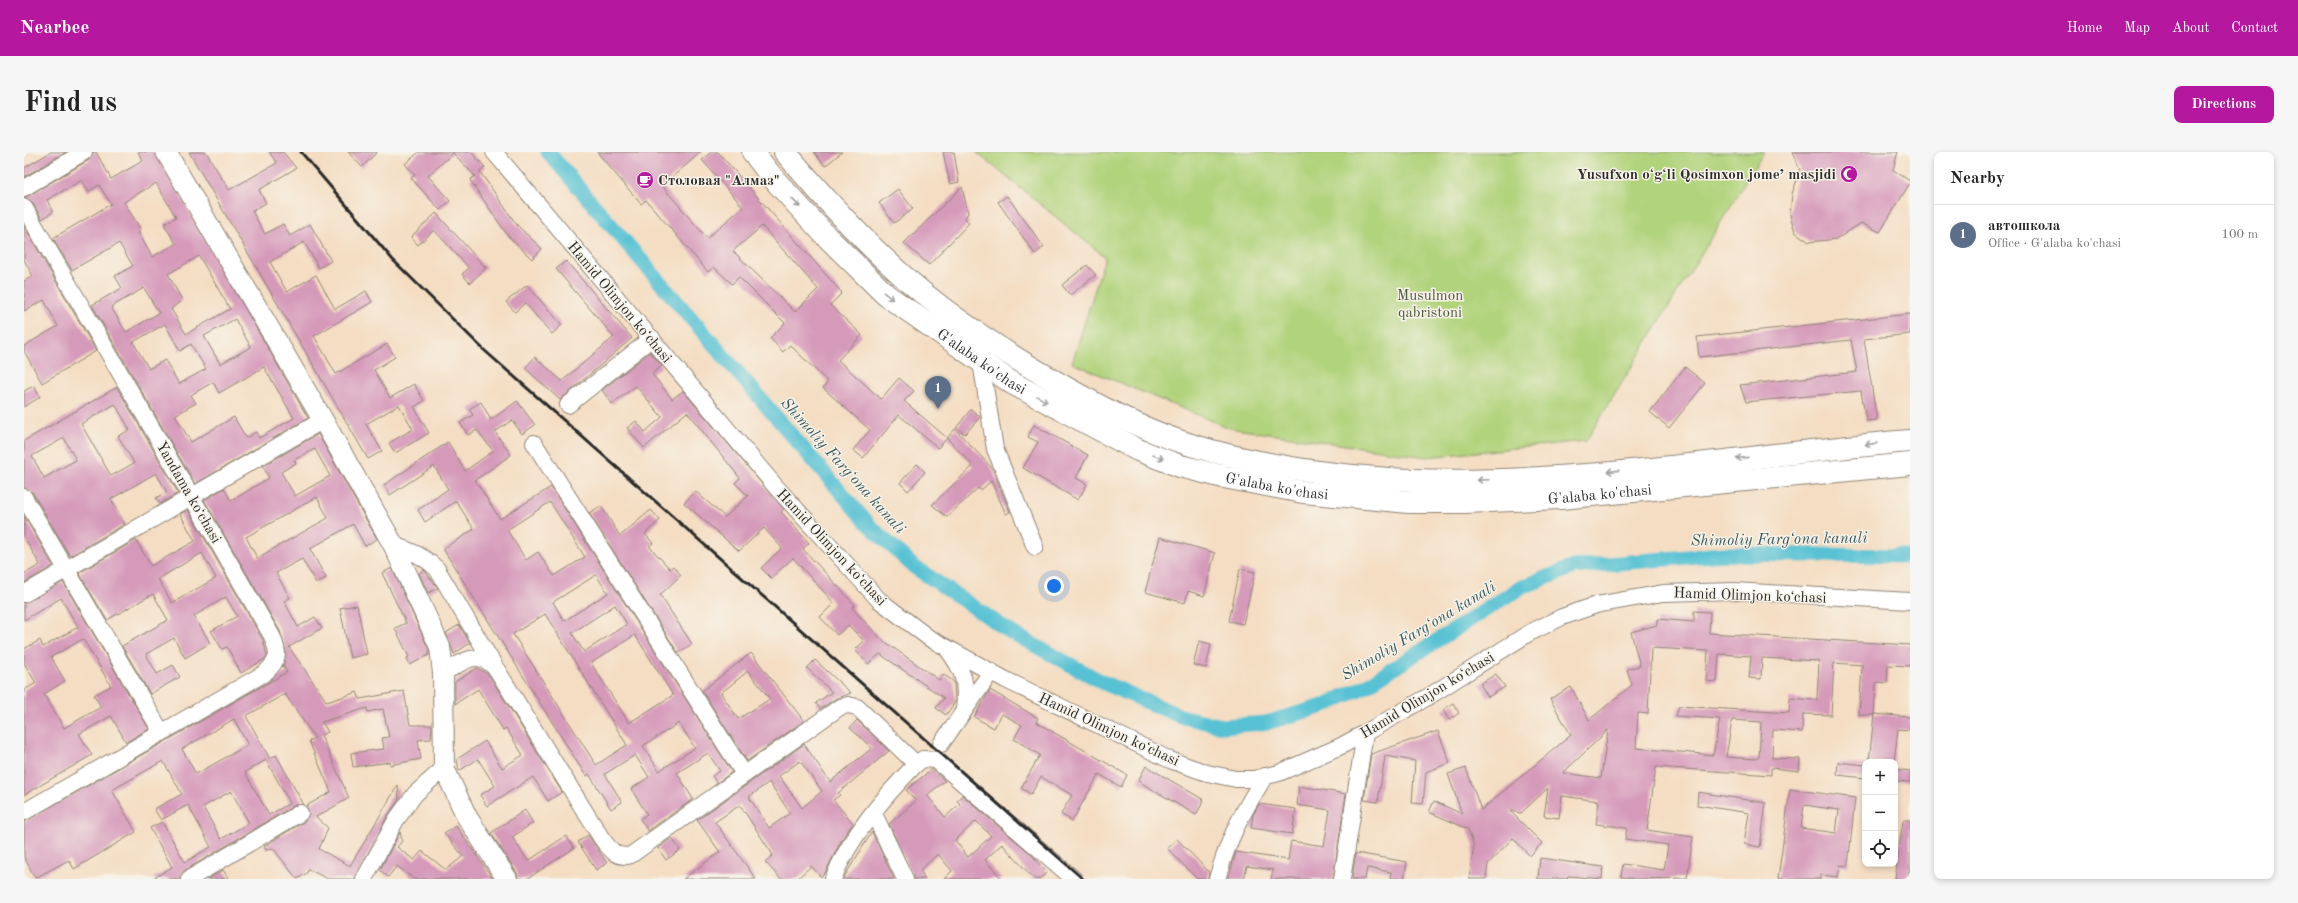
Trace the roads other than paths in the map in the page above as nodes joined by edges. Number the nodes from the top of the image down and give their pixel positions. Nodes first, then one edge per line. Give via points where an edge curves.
1 (84, 152) edge
2 (166, 152) edge
3 (494, 152) edge
4 (753, 152) edge
5 (785, 152) edge
6 (24, 188) edge
7 (24, 208) edge
8 (652, 338) junction
9 (981, 362) junction
10 (568, 405) dead end
11 (323, 420) junction
12 (1910, 441) edge
13 (534, 443) dead end
14 (1910, 464) edge
15 (191, 496) junction
16 (24, 497) edge
17 (394, 546) junction
18 (1034, 548) dead end
19 (65, 569) junction
20 (24, 594) edge
21 (1910, 601) edge
22 (946, 647) junction
23 (497, 670) junction
24 (991, 672) junction
25 (443, 673) junction
26 (963, 711) junction
27 (162, 733) junction
28 (1365, 733) junction
29 (940, 744) dead end
30 (916, 764) junction
31 (444, 768) junction
32 (744, 774) junction
33 (1265, 776) junction
34 (24, 812) edge
35 (300, 813) dead end
36 (874, 814) junction
37 (189, 879) edge
38 (364, 879) edge
39 (507, 879) edge
40 (833, 879) edge
41 (905, 879) edge
42 (1074, 879) edge
43 (1217, 879) edge
44 (1342, 879) edge

1 - 6 street
2 - 11 street
3 - 8 street, Hamid Olimjon koʻchasi
4 -> 9 main road, G'alaba ko'chasi via 772,177 821,230 886,295
12 -> 5 main road, G'alaba ko'chasi via 1574,475 1479,480 1410,480 1360,476 1272,463 1192,445 1152,431 1091,402 964,325 900,273 831,206
7 - 15 street, Yandama koʻchasi
8 - 10 street
8 - 22 street, Hamid Olimjon koʻchasi via 776,487 879,600 929,638
9 -> 14 main road, G'alaba ko'chasi via 1012,383 1138,450 1180,466 1263,485 1356,498 1409,502 1560,498
9 - 18 street via 995,449
11 - 15 street
11 - 17 street
13 - 32 street
15 - 19 street
15 - 27 street, Yandama koʻchasi via 272,636 278,651 276,663 266,673
16 - 19 street
17 - 23 street via 412,550 437,569
17 - 25 street via 440,647
19 - 20 street
19 - 27 street
21 - 28 street, Hamid Olimjon koʻchasi via 1734,591 1663,592 1596,605 1562,617 1529,633
22 - 24 street, Hamid Olimjon koʻchasi
22 - 26 street via 963,675 966,689
23 - 25 street via 488,660 477,657
23 - 32 street via 602,839 619,856 631,855
24 - 26 street
24 - 33 street, Hamid Olimjon koʻchasi via 1170,760 1207,773 1236,779
25 - 31 street
26 - 29 street
27 - 34 street, Yandama koʻchasi
28 - 33 street, Hamid Olimjon koʻchasi via 1279,773
28 - 44 street
30 - 32 street via 857,707 848,705 840,707
30 - 36 street via 894,787
30 - 42 street via 924,759 936,760
31 - 38 street via 415,794 396,820
31 - 39 street via 466,817
33 - 43 street via 1238,820
35 - 37 street
36 - 40 street via 852,844
36 - 41 street

